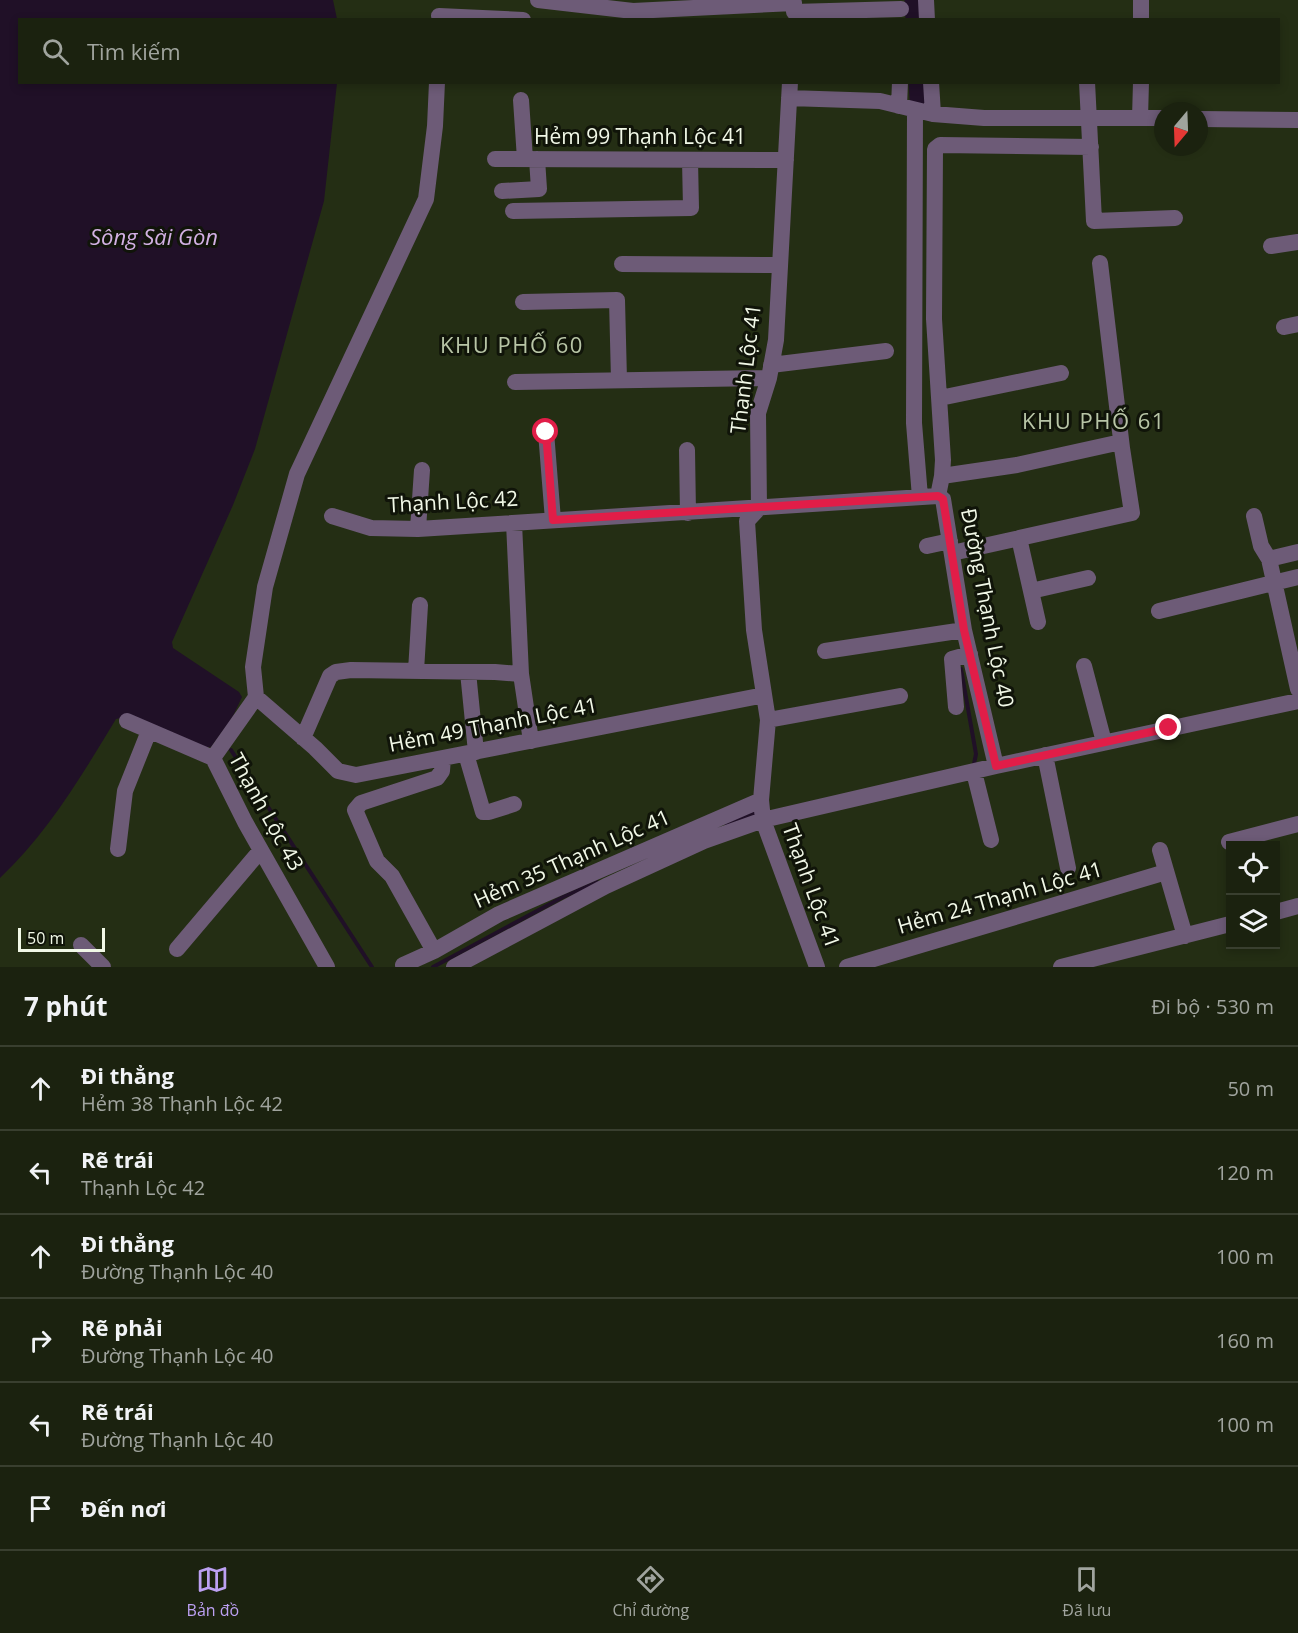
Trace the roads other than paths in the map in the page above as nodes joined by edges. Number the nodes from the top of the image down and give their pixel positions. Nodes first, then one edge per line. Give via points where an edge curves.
1 (538, 0) edge
2 (926, 0) edge
3 (1141, 0) edge
4 (794, 9) edge
5 (901, 9) edge
6 (440, 12) edge
7 (633, 15) edge
8 (502, 18) edge
9 (927, 18) edge
10 (1141, 18) edge
11 (437, 84) edge
12 (901, 84) edge
13 (931, 84) edge
14 (1087, 84) edge
15 (1141, 84) edge
16 (789, 90) edge
17 (521, 100) dead end
18 (907, 108) junction
19 (933, 114) junction
20 (1090, 118) junction
21 (1140, 118) junction
22 (1154, 118) edge
23 (1208, 119) edge
24 (1298, 120) edge
25 (1091, 147) junction
26 (495, 159) dead end
27 (531, 159) junction
28 (690, 160) junction
29 (786, 160) junction
30 (502, 191) dead end
31 (513, 211) dead end
32 (1175, 218) dead end
33 (1298, 242) edge
34 (1271, 246) dead end
35 (1100, 263) dead end
36 (621, 264) dead end
37 (779, 265) junction
38 (523, 302) dead end
39 (886, 351) dead end
40 (770, 371) junction
41 (1061, 373) dead end
42 (619, 380) junction
43 (515, 382) dead end
44 (940, 398) junction
45 (546, 432) dead end
46 (1121, 442) junction
47 (687, 450) dead end
48 (422, 470) dead end
49 (942, 476) junction
50 (929, 496) junction
51 (759, 508) junction
52 (688, 513) junction
53 (332, 516) dead end
54 (1254, 516) dead end
55 (553, 520) junction
56 (514, 523) junction
57 (418, 529) junction
58 (1019, 538) junction
59 (927, 546) dead end
60 (951, 547) junction
61 (1298, 552) edge
62 (1269, 559) junction
63 (957, 577) junction
64 (1298, 577) edge
65 (1088, 578) dead end
66 (939, 579) dead end
67 (1275, 582) junction
68 (1031, 591) junction
69 (420, 605) dead end
70 (1159, 611) dead end
71 (1038, 622) dead end
72 (958, 631) junction
73 (825, 651) dead end
74 (970, 654) junction
75 (1084, 666) dead end
76 (416, 671) junction
77 (468, 672) junction
78 (521, 674) junction
79 (1298, 689) edge
80 (764, 695) junction
81 (900, 696) dead end
82 (256, 698) junction
83 (1298, 700) edge
84 (956, 707) dead end
85 (768, 720) junction
86 (127, 721) dead end
87 (149, 731) junction
88 (303, 738) junction
89 (531, 741) junction
90 (1104, 742) junction
91 (471, 753) junction
92 (1045, 755) junction
93 (213, 758) junction
94 (443, 758) junction
95 (996, 766) junction
96 (974, 772) junction
97 (761, 800) junction
98 (514, 804) dead end
99 (764, 820) junction
100 (1298, 825) edge
101 (991, 840) dead end
102 (1233, 841) edge
103 (118, 849) dead end
104 (261, 850) junction
105 (1160, 850) dead end
106 (1068, 868) dead end
107 (1166, 872) junction
108 (1298, 906) edge
109 (1280, 911) edge
110 (1226, 925) edge
111 (1185, 936) junction
112 (81, 945) dead end
113 (177, 949) dead end
114 (434, 951) junction
115 (1105, 962) edge
116 (404, 965) dead end
117 (811, 965) edge
118 (103, 967) edge
119 (327, 967) edge
120 (454, 967) edge
121 (847, 967) edge
122 (1061, 967) edge

1 - 7 street
2 - 9 street
3 - 10 street
4 - 5 street
4 - 7 street
6 - 8 street
11 - 82 street via 426,199 297,474 265,587 253,667
12 - 18 street, Đường Thạnh Lộc 40
13 - 19 street
14 - 20 street
15 - 21 street
16 - 18 street
16 - 29 street, Thạnh Lộc 41
17 - 27 street
18 - 19 street
18 - 50 street, Đường Thạnh Lộc 40 via 915,423
19 - 20 street
20 - 21 street
20 - 25 street
21 - 22 street
23 - 24 street
25 - 32 street via 1094,221
25 - 44 street via 940,145 935,149 934,319
26 - 27 street, Hẻm 99 Thạnh Lộc 41
27 - 28 street, Hẻm 99 Thạnh Lộc 41
27 - 30 street via 539,189
28 - 29 street, Hẻm 99 Thạnh Lộc 41
28 - 31 street via 691,208
29 - 37 street, Thạnh Lộc 41
33 - 34 street
35 - 46 street
36 - 37 street
37 - 40 street, Thạnh Lộc 41 via 776,340
38 - 42 street via 617,300
39 - 40 street
40 - 42 street
40 - 51 street, Thạnh Lộc 41 via 759,413
41 - 44 street
42 - 43 street
44 - 49 street
45 - 55 street
46 - 49 street via 1017,465
46 - 58 street via 1132,513
47 - 52 street
48 - 57 street
49 - 50 street
50 - 51 street
50 - 60 street, Đường Thạnh Lộc 40 via 943,499
51 - 52 street, Thạnh Lộc 42
51 - 80 street, Thạnh Lộc 41 via 747,521 747,549
52 - 55 street, Thạnh Lộc 42
53 - 57 street, Thạnh Lộc 42 via 371,528
54 - 62 street via 1261,546
55 - 56 street, Thạnh Lộc 42
56 - 57 street, Thạnh Lộc 42
56 - 78 street
58 - 60 street
58 - 68 street
59 - 60 street
60 - 63 street, Đường Thạnh Lộc 40
61 - 62 street
62 - 67 street
63 - 66 street
63 - 72 street, Đường Thạnh Lộc 40
64 - 67 street
65 - 68 street
67 - 70 street
67 - 79 street
68 - 71 street
69 - 76 street
72 - 73 street
72 - 74 street, Đường Thạnh Lộc 40
74 - 84 street via 952,659
74 - 95 street, Đường Thạnh Lộc 40
75 - 90 street
76 - 77 street
76 - 88 street via 351,670 332,674
77 - 78 street
77 - 91 street
78 - 89 street
80 - 85 street, Thạnh Lộc 41
80 - 89 street, Hẻm 49 Thạnh Lộc 41
81 - 85 street
82 - 88 street, Hẻm 49 Thạnh Lộc 41
82 - 93 street
83 - 90 street
85 - 97 street, Thạnh Lộc 41
86 - 87 street, Thạnh Lộc 43
87 - 93 street, Thạnh Lộc 43
87 - 103 street via 125,791
88 - 94 street, Hẻm 49 Thạnh Lộc 41 via 338,771 356,775
89 - 91 street, Hẻm 49 Thạnh Lộc 41
90 - 92 street
91 - 94 street, Hẻm 49 Thạnh Lộc 41
91 - 98 street via 483,812
92 - 95 street
92 - 106 street
93 - 104 street, Thạnh Lộc 43
94 - 114 street via 437,778 361,803 355,810 377,861 392,876
95 - 96 street
96 - 99 street
96 - 101 street
97 - 99 street, Thạnh Lộc 41
97 - 114 street, Hẻm 35 Thạnh Lộc 41 via 499,914
99 - 117 street, Thạnh Lộc 41
99 - 120 street via 606,886
100 - 102 street
104 - 113 street
104 - 119 street, Thạnh Lộc 43
105 - 107 street
107 - 111 street
107 - 121 street, Hẻm 24 Thạnh Lộc 41
108 - 109 street
110 - 111 street
111 - 115 street
112 - 118 street
114 - 116 street, Hẻm 35 Thạnh Lộc 41
115 - 122 street

